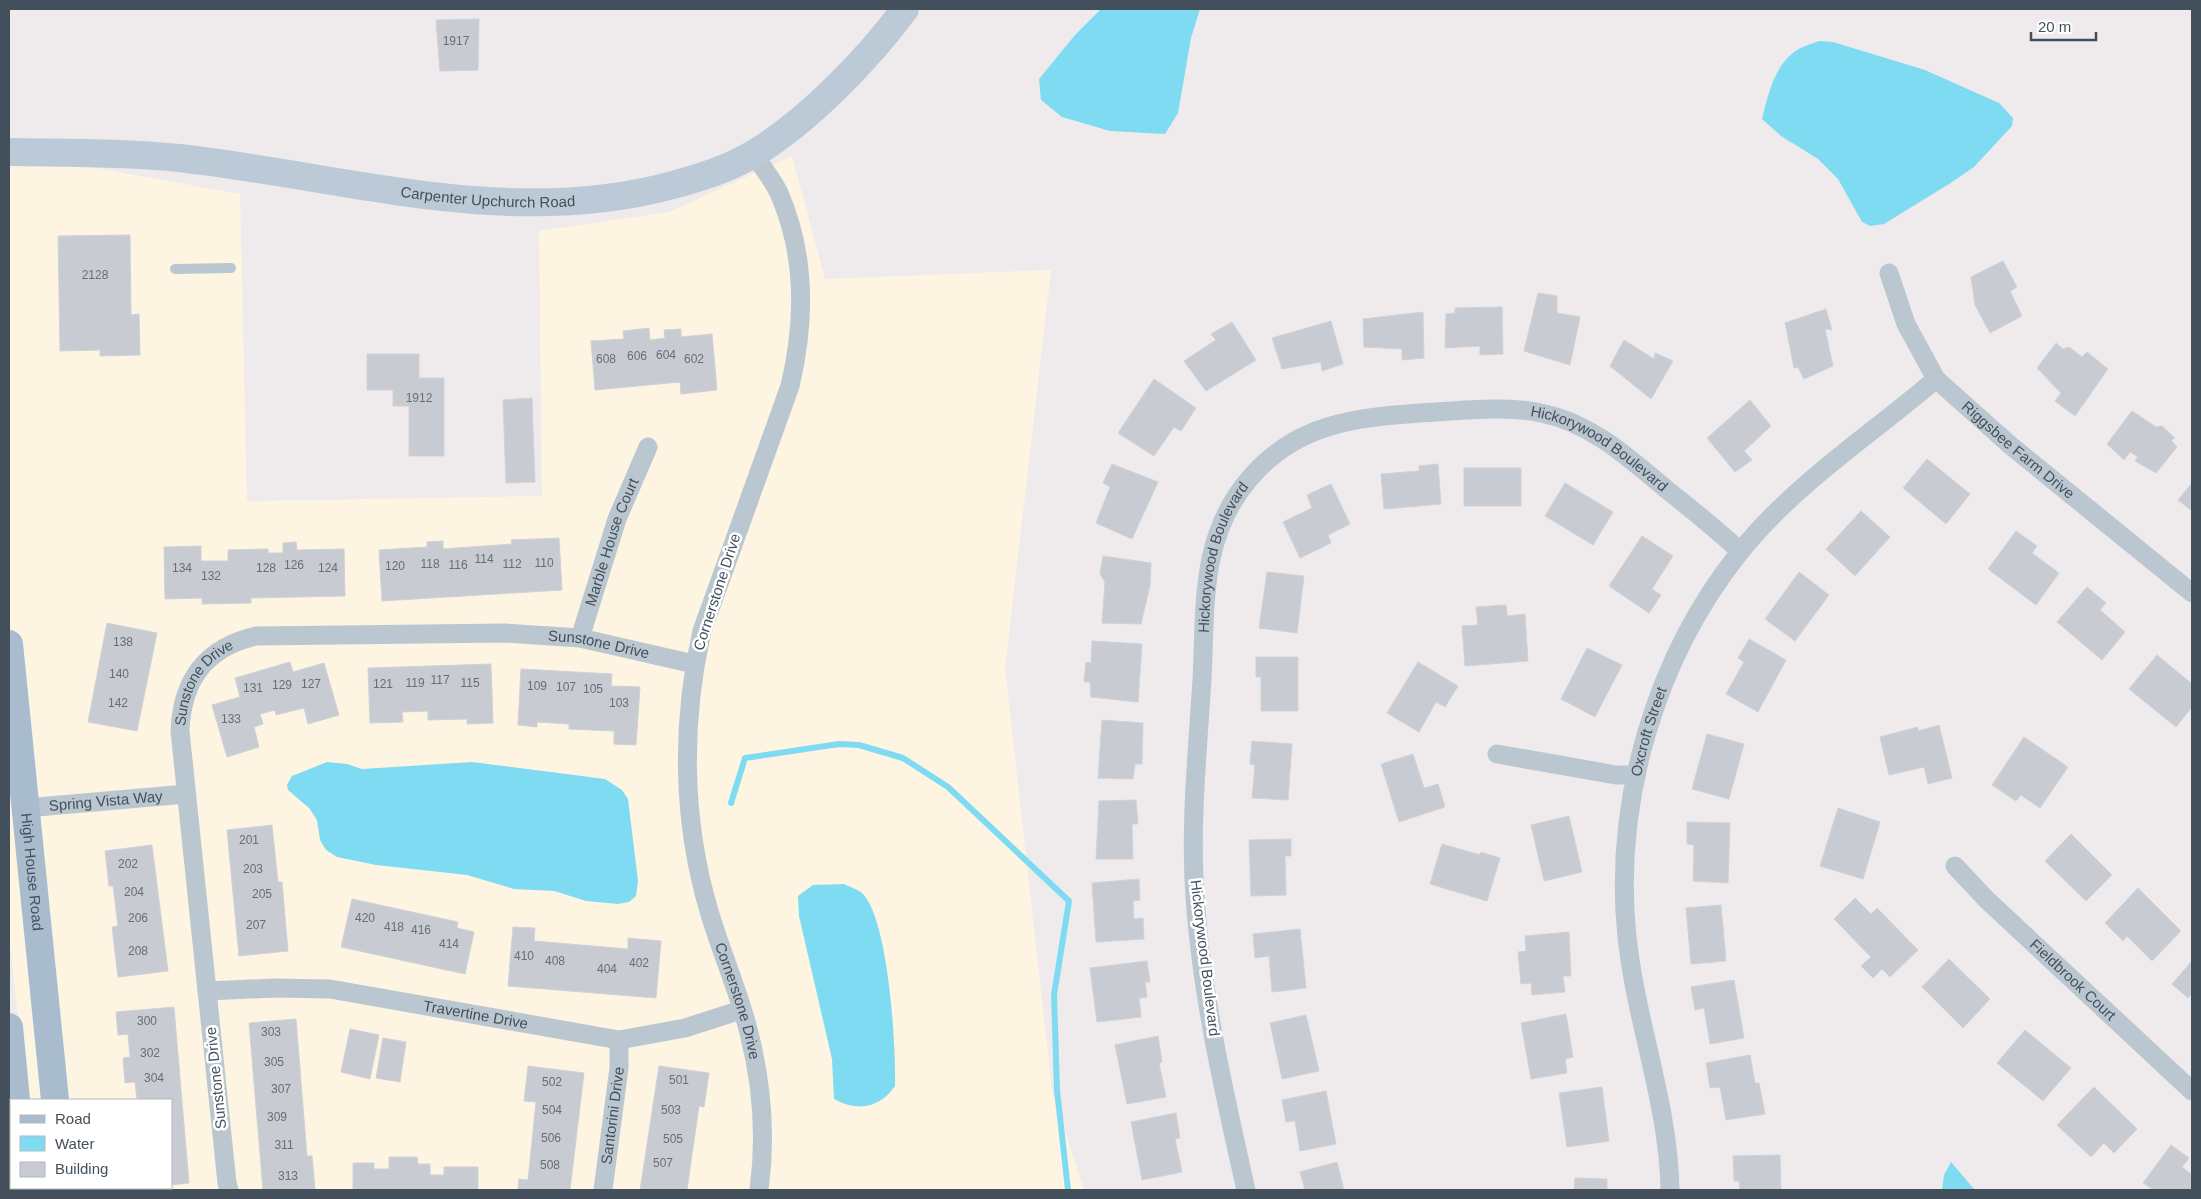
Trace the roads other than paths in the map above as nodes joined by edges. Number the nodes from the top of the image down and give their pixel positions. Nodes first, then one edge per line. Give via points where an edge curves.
1 (905, 9) edge
2 (9, 152) edge
3 (754, 154) junction
4 (231, 268) dead end
5 (176, 269) dead end
6 (1889, 272) dead end
7 (1936, 379) junction
8 (648, 447) dead end
9 (1740, 552) junction
10 (2192, 593) edge
11 (580, 638) junction
12 (9, 644) edge
13 (694, 664) junction
14 (1497, 754) dead end
15 (1635, 775) junction
16 (186, 794) junction
17 (26, 808) junction
18 (1955, 866) dead end
19 (206, 991) junction
20 (741, 1010) junction
21 (9, 1028) edge
22 (619, 1040) junction
23 (2192, 1091) edge
24 (16, 1099) edge
25 (55, 1099) edge
26 (229, 1190) edge
27 (603, 1190) edge
28 (760, 1190) edge
29 (1246, 1190) edge
30 (1670, 1190) edge

1 - 3 street, Carpenter Upchurch Road via 853,71 781,135
2 - 3 street, Carpenter Upchurch Road via 104,152 178,158 452,198 530,202 594,199 650,191 705,177
3 - 13 street, Cornerstone Drive via 779,192 789,223 798,260 801,325 790,386 708,612
4 - 5 lane
6 - 7 street, Riggsbee Farm Drive via 1906,324
7 - 9 street, Oxcroft Street via 1825,470
7 - 10 street, Riggsbee Farm Drive via 2010,445
8 - 11 street, Marble House Court via 617,519
9 - 15 street, Oxcroft Street via 1716,585 1676,659 1653,713
9 - 29 street, Hickorywood Boulevard via 1632,460 1595,434 1569,420 1519,409 1391,415 1338,423 1304,435 1280,450 1241,490 1217,532 1206,579 1194,852 1204,980
11 - 13 street, Sunstone Drive
11 - 16 street, Sunstone Drive via 475,633 279,634 235,641 202,664 189,685 181,708
12 - 17 main road, High House Road
13 - 20 street, Cornerstone Drive via 687,768 693,840 709,911
14 - 15 street via 1616,775
15 - 30 street, Oxcroft Street via 1626,836 1627,938 1667,1146
16 - 17 street, Spring Vista Way
16 - 19 street, Sunstone Drive
17 - 25 main road, High House Road
18 - 23 street, Fieldbrook Court via 1987,900
19 - 22 street, Travertine Drive via 330,989
19 - 26 street, Sunstone Drive
20 - 22 street, Travertine Drive via 685,1028
20 - 28 street, Cornerstone Drive via 749,1032 762,1115
21 - 24 main road
22 - 27 street, Santorini Drive via 619,1068

